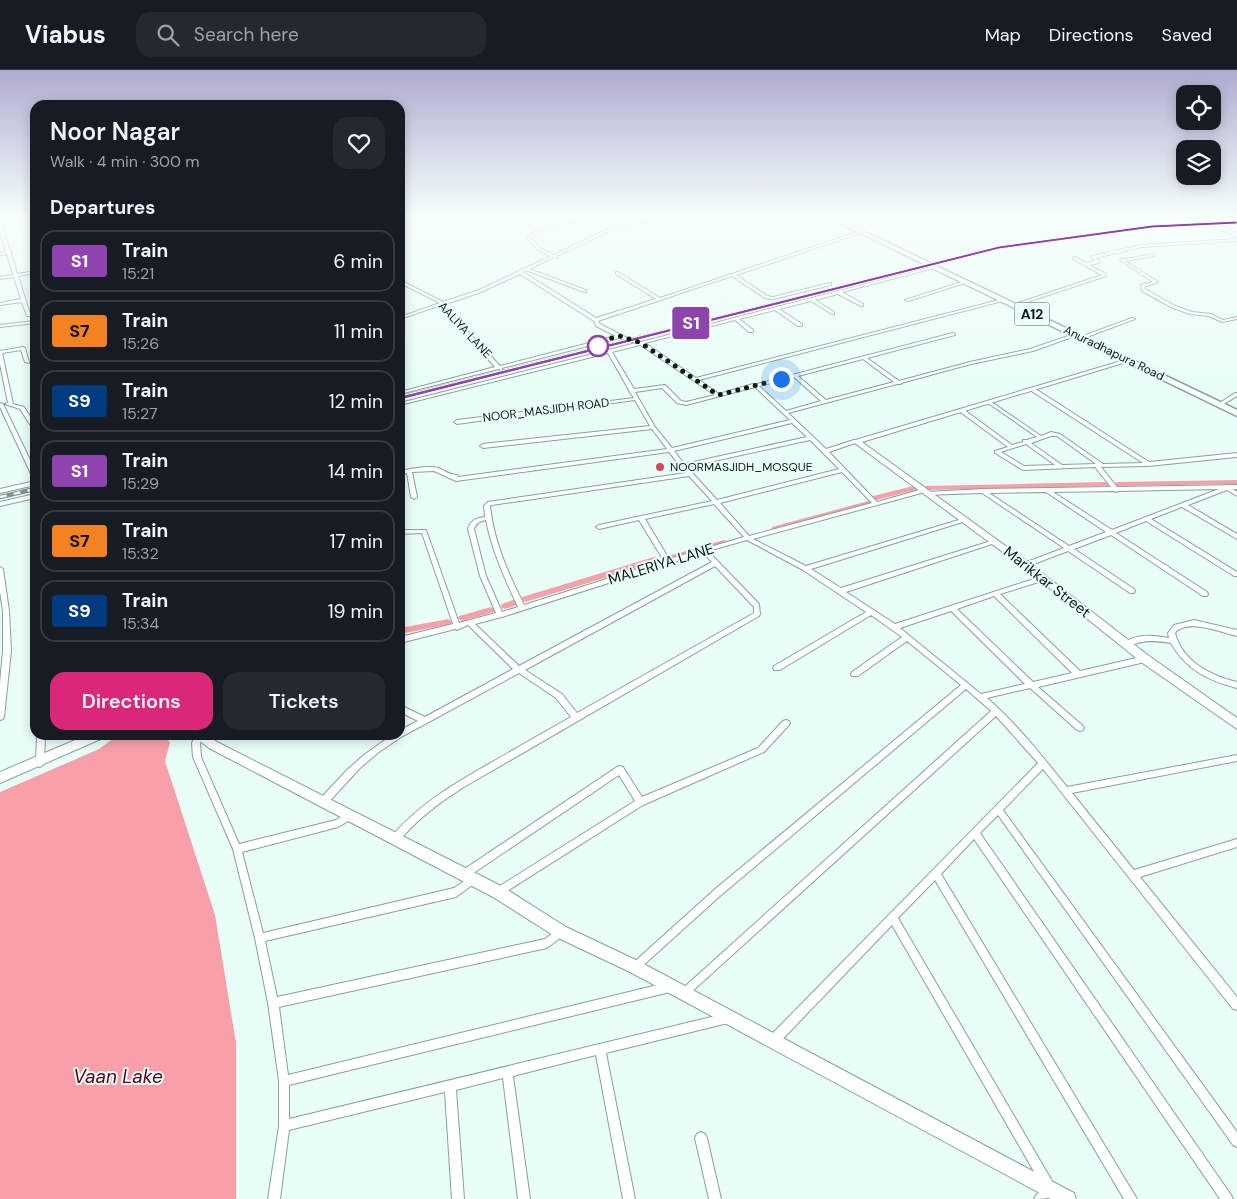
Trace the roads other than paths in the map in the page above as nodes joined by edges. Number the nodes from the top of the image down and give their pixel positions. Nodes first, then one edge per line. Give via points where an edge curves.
1 (15, 269) edge
2 (531, 269) edge
3 (748, 269) edge
4 (929, 269) edge
5 (939, 269) edge
6 (1094, 269) edge
7 (1135, 269) edge
8 (528, 270) junction
9 (30, 273) edge
10 (521, 273) junction
11 (617, 273) dead end
12 (732, 274) junction
13 (17, 275) junction
14 (0, 278) edge
15 (966, 282) junction
16 (405, 284) edge
17 (830, 284) dead end
18 (585, 291) dead end
19 (838, 292) junction
20 (659, 299) junction
21 (810, 299) junction
22 (24, 300) junction
23 (907, 300) dead end
24 (1004, 300) junction
25 (0, 304) edge
26 (444, 304) junction
27 (862, 305) dead end
28 (1014, 305) junction
29 (774, 308) junction
30 (833, 313) dead end
31 (30, 315) edge
32 (406, 316) edge
33 (735, 318) junction
34 (1237, 318) edge
35 (1133, 319) dead end
36 (596, 320) junction
37 (30, 323) edge
38 (800, 325) dead end
39 (0, 326) edge
40 (751, 331) dead end
41 (953, 334) dead end
42 (620, 336) junction
43 (1079, 336) junction
44 (641, 343) junction
45 (609, 351) junction
46 (0, 352) edge
47 (864, 358) junction
48 (1130, 360) junction
49 (27, 362) dead end
50 (500, 369) junction
51 (795, 376) junction
52 (697, 379) junction
53 (899, 383) junction
54 (755, 385) junction
55 (1032, 389) junction
56 (631, 391) junction
57 (405, 393) edge
58 (1237, 394) edge
59 (718, 395) junction
60 (635, 399) junction
61 (825, 402) junction
62 (990, 402) junction
63 (405, 403) edge
64 (1, 404) edge
65 (11, 404) junction
66 (1220, 404) junction
67 (961, 410) junction
68 (1237, 412) edge
69 (784, 413) junction
70 (30, 420) edge
71 (793, 421) junction
72 (457, 422) dead end
73 (653, 427) junction
74 (1040, 437) junction
75 (812, 438) junction
76 (856, 441) junction
77 (1026, 441) junction
78 (483, 446) dead end
79 (1010, 446) junction
80 (670, 450) junction
81 (825, 451) junction
82 (1237, 455) edge
83 (1148, 464) junction
84 (30, 465) edge
85 (683, 466) junction
86 (1061, 466) junction
87 (1100, 466) junction
88 (843, 470) junction
89 (405, 471) edge
90 (409, 471) junction
91 (690, 474) junction
92 (30, 484) edge
93 (1227, 488) junction
94 (1237, 488) edge
95 (0, 490) edge
96 (1048, 490) junction
97 (1116, 490) junction
98 (982, 491) junction
99 (925, 492) junction
100 (1237, 494) edge
101 (30, 497) edge
102 (414, 497) dead end
103 (717, 502) junction
104 (0, 504) edge
105 (876, 504) junction
106 (1183, 505) junction
107 (488, 518) junction
108 (641, 518) junction
109 (964, 520) junction
110 (1146, 520) junction
111 (600, 527) dead end
112 (405, 532) edge
113 (1112, 532) junction
114 (1237, 537) edge
115 (749, 538) junction
116 (994, 542) junction
117 (1070, 548) junction
118 (704, 550) junction
119 (666, 562) junction
120 (715, 562) junction
121 (1026, 565) junction
122 (805, 568) junction
123 (0, 569) edge
124 (1236, 574) edge
125 (1043, 578) junction
126 (840, 591) junction
127 (1132, 591) dead end
128 (996, 594) junction
129 (1206, 594) dead end
130 (522, 608) junction
131 (952, 608) junction
132 (871, 612) junction
133 (500, 615) junction
134 (470, 623) junction
135 (457, 627) junction
136 (894, 627) junction
137 (1237, 633) edge
138 (907, 637) junction
139 (405, 639) edge
140 (1172, 641) junction
141 (1126, 644) junction
142 (1144, 659) junction
143 (777, 668) dead end
144 (518, 669) junction
145 (855, 674) dead end
146 (1078, 674) junction
147 (966, 684) junction
148 (1031, 685) junction
149 (1237, 685) edge
150 (980, 697) junction
151 (405, 710) edge
152 (996, 711) junction
153 (0, 717) edge
154 (576, 717) junction
155 (424, 720) junction
156 (786, 723) dead end
157 (1237, 724) edge
158 (1080, 728) dead end
159 (405, 731) edge
160 (41, 740) edge
161 (88, 740) edge
162 (197, 740) edge
163 (206, 740) edge
164 (389, 740) edge
165 (1237, 758) edge
166 (40, 763) junction
167 (1043, 763) junction
168 (0, 778) edge
169 (1065, 791) junction
170 (323, 802) junction
171 (640, 802) junction
172 (998, 809) junction
173 (349, 816) junction
174 (975, 833) junction
175 (395, 840) junction
176 (1237, 843) edge
177 (237, 849) junction
178 (936, 873) junction
179 (1133, 875) junction
180 (468, 877) junction
181 (498, 892) junction
182 (893, 918) junction
183 (561, 932) junction
184 (260, 938) junction
185 (635, 967) junction
186 (678, 989) junction
187 (273, 1003) junction
188 (1237, 1005) edge
189 (730, 1018) junction
190 (773, 1041) junction
191 (600, 1049) junction
192 (507, 1071) junction
193 (284, 1081) junction
194 (450, 1085) junction
195 (284, 1126) junction
196 (701, 1138) dead end
197 (1237, 1142) edge
198 (1046, 1195) edge
199 (274, 1199) edge
200 (458, 1199) edge
201 (524, 1199) edge
202 (629, 1199) edge
203 (715, 1199) edge
204 (1068, 1199) edge
205 (1131, 1199) edge
206 (1228, 1199) edge

1 - 13 street
2 - 8 street
3 - 12 street
4 - 19 street
5 - 15 highway, Anuradhapura Road / A12
6 - 28 street via 1105,275
7 - 34 street via 1156,282 1142,286 1143,290 1174,307 1222,321
8 - 10 street
8 - 18 street
9 - 13 street
10 - 26 street
10 - 36 street
11 - 20 street
12 - 17 street via 766,297 773,298
12 - 20 street
13 - 14 street
13 - 22 street
15 - 23 street
15 - 24 highway, Anuradhapura Road / A12
16 - 26 street, AALIYA LANE
19 - 21 street
19 - 27 street
20 - 36 street
21 - 29 street
21 - 30 street
22 - 25 street
22 - 31 street
24 - 28 highway, Anuradhapura Road / A12
24 - 52 street
26 - 32 street
26 - 50 street, AALIYA LANE via 443,307
28 - 43 highway, Anuradhapura Road / A12
29 - 33 street
29 - 38 street
33 - 40 street
33 - 44 street
35 - 43 street
36 - 42 street via 598,325
37 - 39 street
41 - 47 street
42 - 44 street
42 - 50 street
43 - 48 highway, Anuradhapura Road / A12
43 - 53 street
44 - 45 street
44 - 52 street
45 - 56 street, NOOR_MASJIDH ROAD
45 - 63 street
46 - 49 street via 23,348
46 - 65 street
47 - 51 street
47 - 53 street
48 - 55 street
48 - 66 highway, Anuradhapura Road / A12
50 - 57 street
51 - 54 street
51 - 61 street
52 - 59 street
53 - 61 street
54 - 59 street
54 - 69 street
55 - 62 street
55 - 83 street
56 - 59 street via 663,386 684,404
56 - 60 street, NOOR_MASJIDH ROAD
58 - 66 street
60 - 72 street, NOOR_MASJIDH ROAD
60 - 73 street, NOOR_MASJIDH ROAD
61 - 69 street
62 - 67 street
62 - 74 street
64 - 65 street
64 - 84 street
65 - 70 street via 22,408
66 - 68 highway, Anuradhapura Road / A12
67 - 76 street
67 - 79 street
69 - 71 street
71 - 75 street
71 - 80 street
73 - 78 street
73 - 80 street, NOOR_MASJIDH ROAD
74 - 77 street
74 - 87 street via 1058,435
75 - 81 street
75 - 85 street
76 - 81 street
76 - 99 street, Marikkar Street
77 - 79 street
77 - 86 street
79 - 86 street via 997,452 1023,468
80 - 85 street, NOOR_MASJIDH ROAD
80 - 90 street via 456,477 435,469
81 - 88 street
82 - 83 street
83 - 87 street
85 - 91 street, NOOR_MASJIDH ROAD
86 - 87 street
87 - 97 street
88 - 103 street
88 - 105 street
89 - 90 street
90 - 102 street
91 - 103 street, NOOR_MASJIDH ROAD
91 - 107 street via 490,503 487,506
92 - 95 street
93 - 94 street, MALERIYA LANE
93 - 97 street, MALERIYA LANE
93 - 100 street
93 - 106 street
96 - 97 street, MALERIYA LANE
96 - 98 street, MALERIYA LANE
96 - 113 street
98 - 99 street, MALERIYA LANE
98 - 117 street
99 - 105 street, MALERIYA LANE
99 - 109 street, Marikkar Street
101 - 104 street
103 - 108 street
103 - 115 street, NOOR_MASJIDH ROAD
105 - 115 street, MALERIYA LANE
106 - 110 street
106 - 114 street
107 - 130 street via 501,564
107 - 133 street via 477,520 471,529 483,576
108 - 111 street
108 - 119 street
109 - 116 street, Marikkar Street
109 - 122 street
110 - 113 street
110 - 124 street
112 - 135 street via 424,531
113 - 117 street
113 - 129 street
115 - 118 street, MALERIYA LANE
115 - 122 street
116 - 121 street, Marikkar Street
116 - 126 street
117 - 121 street
117 - 127 street
118 - 119 street, MALERIYA LANE
118 - 120 street
119 - 130 street, MALERIYA LANE
120 - 144 street
120 - 154 street via 757,606 757,614
121 - 125 street, Marikkar Street
122 - 126 street
123 - 153 street via 6,611 6,651
125 - 128 street
125 - 141 street, Marikkar Street
126 - 132 street
128 - 131 street
128 - 146 street
130 - 133 street, MALERIYA LANE
131 - 136 street
131 - 148 street
132 - 136 street
132 - 143 street
133 - 134 street, MALERIYA LANE
134 - 135 street, MALERIYA LANE
134 - 144 street
135 - 139 street, MALERIYA LANE
136 - 138 street
137 - 140 street via 1194,624 1176,626 1171,633
138 - 145 street
138 - 147 street
140 - 141 street via 1138,638
140 - 149 street via 1188,661 1204,673
141 - 142 street, Marikkar Street
142 - 146 street
142 - 157 street, Marikkar Street
144 - 154 street via 559,696
144 - 155 street
146 - 148 street
147 - 150 street
147 - 185 street via 717,893
148 - 150 street
148 - 158 street
150 - 152 street
151 - 155 street
152 - 167 street
152 - 186 street
154 - 175 street via 437,799 407,824
155 - 159 street
156 - 171 street via 760,750
160 - 166 street
161 - 166 street
162 - 177 street via 197,757
163 - 170 street
164 - 170 street via 350,770
165 - 169 street
166 - 168 street
167 - 169 street
167 - 172 street
169 - 179 street
170 - 173 street
171 - 180 street via 620,770
171 - 181 street
172 - 174 street
172 - 197 street
173 - 175 street
173 - 177 street via 338,823
174 - 178 street
174 - 206 street
175 - 180 street
176 - 179 street
177 - 184 street
178 - 182 street
178 - 205 street
179 - 188 street
180 - 181 street
180 - 184 street via 456,892
181 - 183 street
182 - 190 street
182 - 198 street
183 - 185 street
183 - 187 street via 547,943
184 - 187 street
185 - 186 street
186 - 189 street
186 - 193 street
187 - 193 street
189 - 190 street
189 - 191 street
190 - 198 street
191 - 192 street
191 - 202 street
192 - 194 street
192 - 201 street
193 - 195 street
194 - 195 street
194 - 200 street
195 - 199 street
196 - 203 street
198 - 204 street

